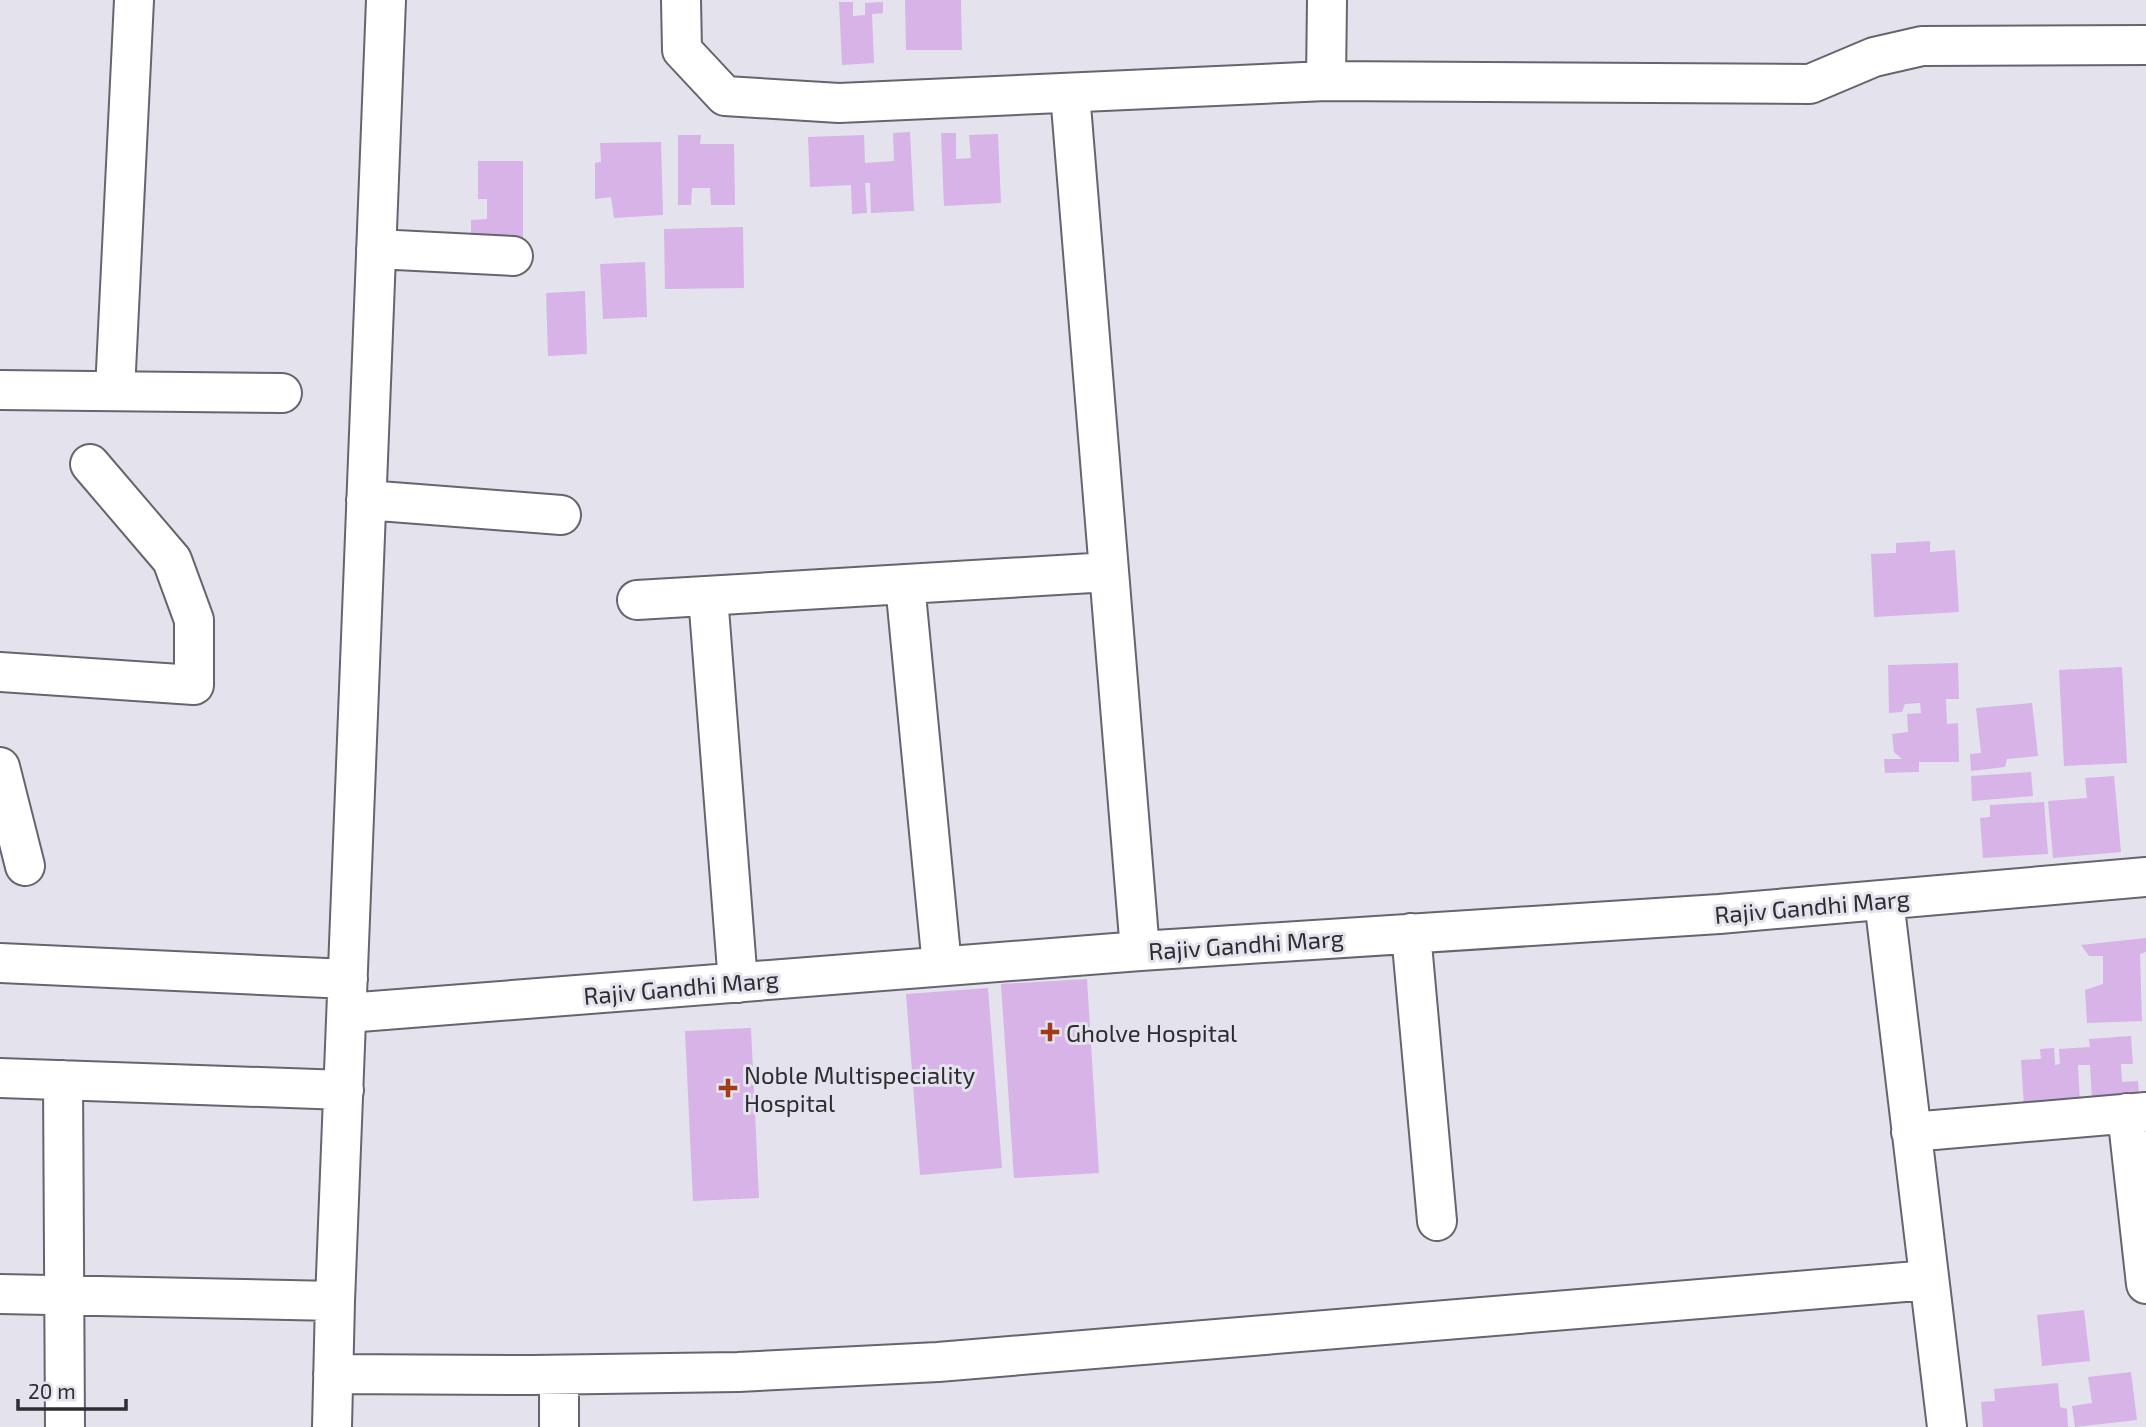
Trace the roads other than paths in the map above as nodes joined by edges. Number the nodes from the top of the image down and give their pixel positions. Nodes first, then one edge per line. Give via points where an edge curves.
1 (134, 0) edge
2 (386, 0) edge
3 (681, 0) edge
4 (1327, 0) edge
5 (2146, 45) edge
6 (1326, 81) junction
7 (1069, 93) junction
8 (376, 249) junction
9 (513, 256) dead end
10 (0, 390) edge
11 (115, 391) junction
12 (282, 393) dead end
13 (90, 464) dead end
14 (366, 500) junction
15 (561, 515) dead end
16 (1109, 572) junction
17 (905, 584) junction
18 (708, 596) junction
19 (637, 600) dead end
20 (5, 682) edge
21 (0, 767) edge
22 (25, 866) dead end
23 (2146, 877) edge
24 (1884, 900) junction
25 (1411, 933) junction
26 (1140, 951) junction
27 (0, 963) edge
28 (942, 966) junction
29 (738, 983) junction
30 (347, 996) junction
31 (0, 1078) edge
32 (63, 1080) junction
33 (344, 1090) junction
34 (2137, 1113) edge
35 (1911, 1132) junction
36 (1437, 1221) dead end
37 (1929, 1280) junction
38 (2146, 1284) edge
39 (0, 1294) edge
40 (62, 1295) junction
41 (335, 1301) junction
42 (333, 1374) junction
43 (559, 1375) junction
44 (65, 1427) edge
45 (332, 1427) edge
46 (559, 1427) edge
47 (1947, 1427) edge

1 - 11 street
2 - 8 street
3 - 7 street via 682,50 725,96 839,103
4 - 6 street
5 - 6 street via 1922,46 1874,57 1810,84
6 - 7 street
7 - 16 street
8 - 9 street
8 - 14 street
10 - 11 street
11 - 12 street
13 - 20 street via 172,560 194,620 194,685
14 - 15 street
14 - 30 street
16 - 17 street
16 - 26 street
17 - 18 street
17 - 28 street
18 - 19 street
18 - 29 street
21 - 22 street
23 - 24 street, Rajiv Gandhi Marg
24 - 25 street, Rajiv Gandhi Marg
24 - 35 street
25 - 26 street, Rajiv Gandhi Marg
25 - 36 street
26 - 28 street, Rajiv Gandhi Marg
27 - 30 street, Rajiv Gandhi Marg
28 - 29 street, Rajiv Gandhi Marg
29 - 30 street, Rajiv Gandhi Marg
30 - 33 street
31 - 32 street
32 - 33 street
32 - 40 street
33 - 41 street
34 - 35 street
34 - 38 street
35 - 37 street
37 - 43 street via 938,1362
37 - 47 street
39 - 40 street
40 - 41 street
40 - 44 street
41 - 42 street
42 - 43 street
42 - 45 street
43 - 46 street

